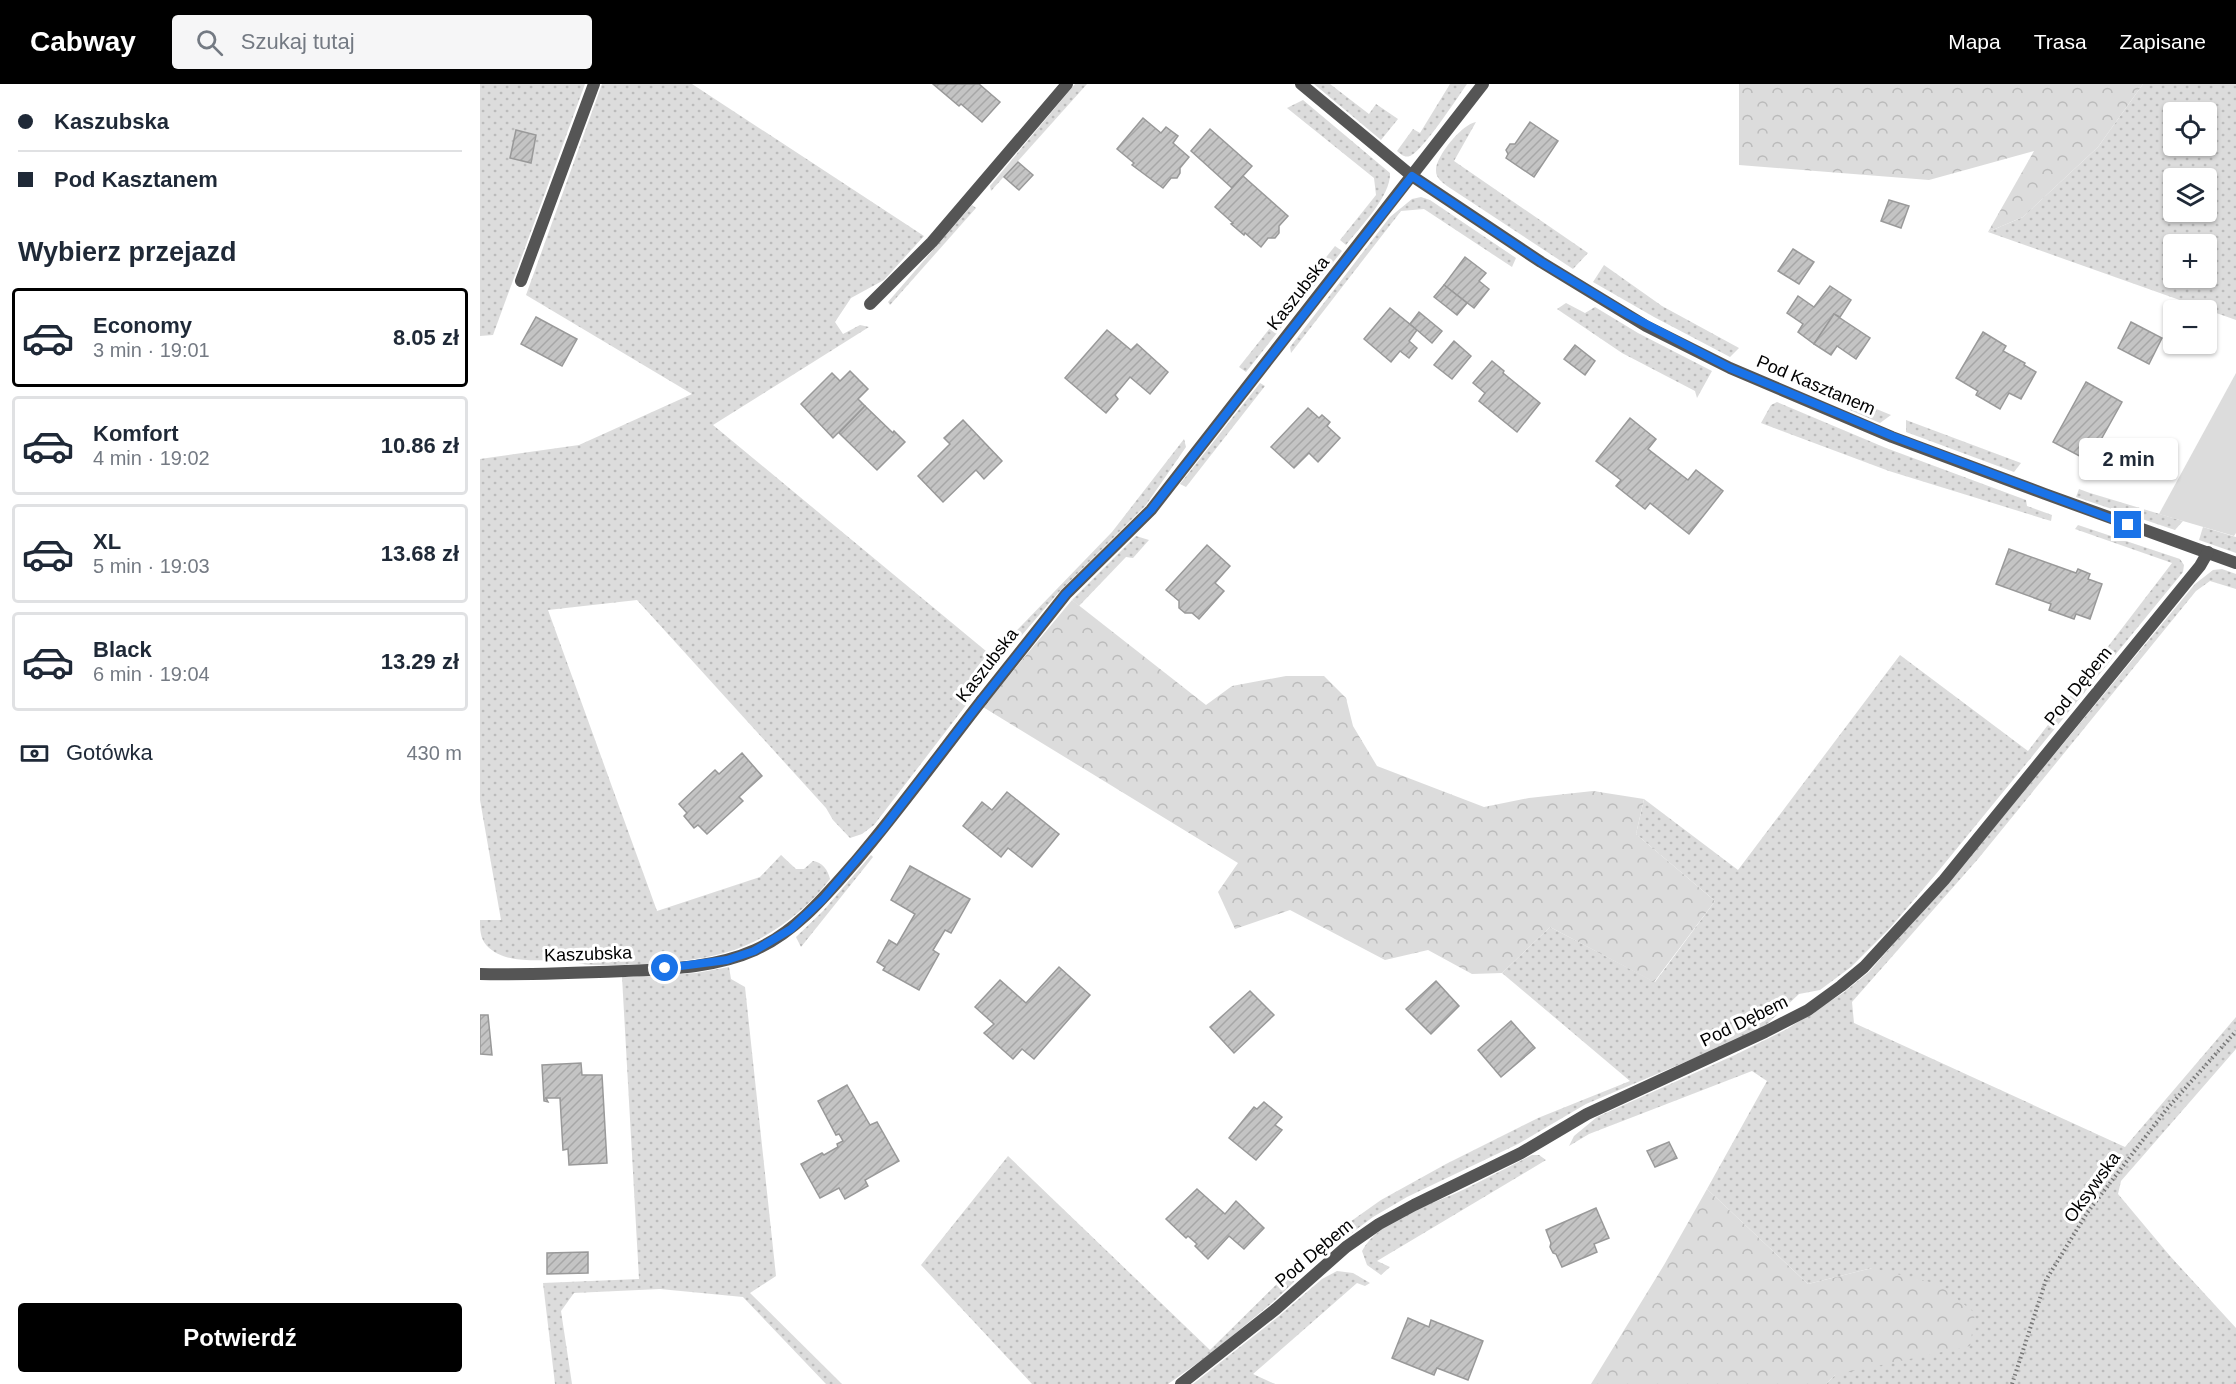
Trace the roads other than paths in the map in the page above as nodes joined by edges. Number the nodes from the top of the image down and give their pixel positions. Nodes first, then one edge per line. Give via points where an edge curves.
1 (594, 84) edge
2 (1066, 84) edge
3 (1300, 84) edge
4 (1483, 84) edge
5 (1412, 176) junction
6 (521, 281) dead end
7 (870, 304) dead end
8 (2208, 552) junction
9 (2236, 563) edge
10 (480, 974) edge
11 (1181, 1384) edge

1 - 6 street
2 - 7 street via 932,242
3 - 5 street, Pod Kasztanem
4 - 5 street
5 - 8 street, Pod Kasztanem via 1636,320 1730,368 1892,436
5 - 10 street, Kaszubska via 1151,510 1066,594 882,830 823,899 791,929 772,942 727,960 698,965 564,974
8 - 9 street, Pod Kasztanem
8 - 11 street, Pod Dębem via 1944,880 1864,967 1841,986 1808,1010 1596,1110 1521,1153 1379,1224

